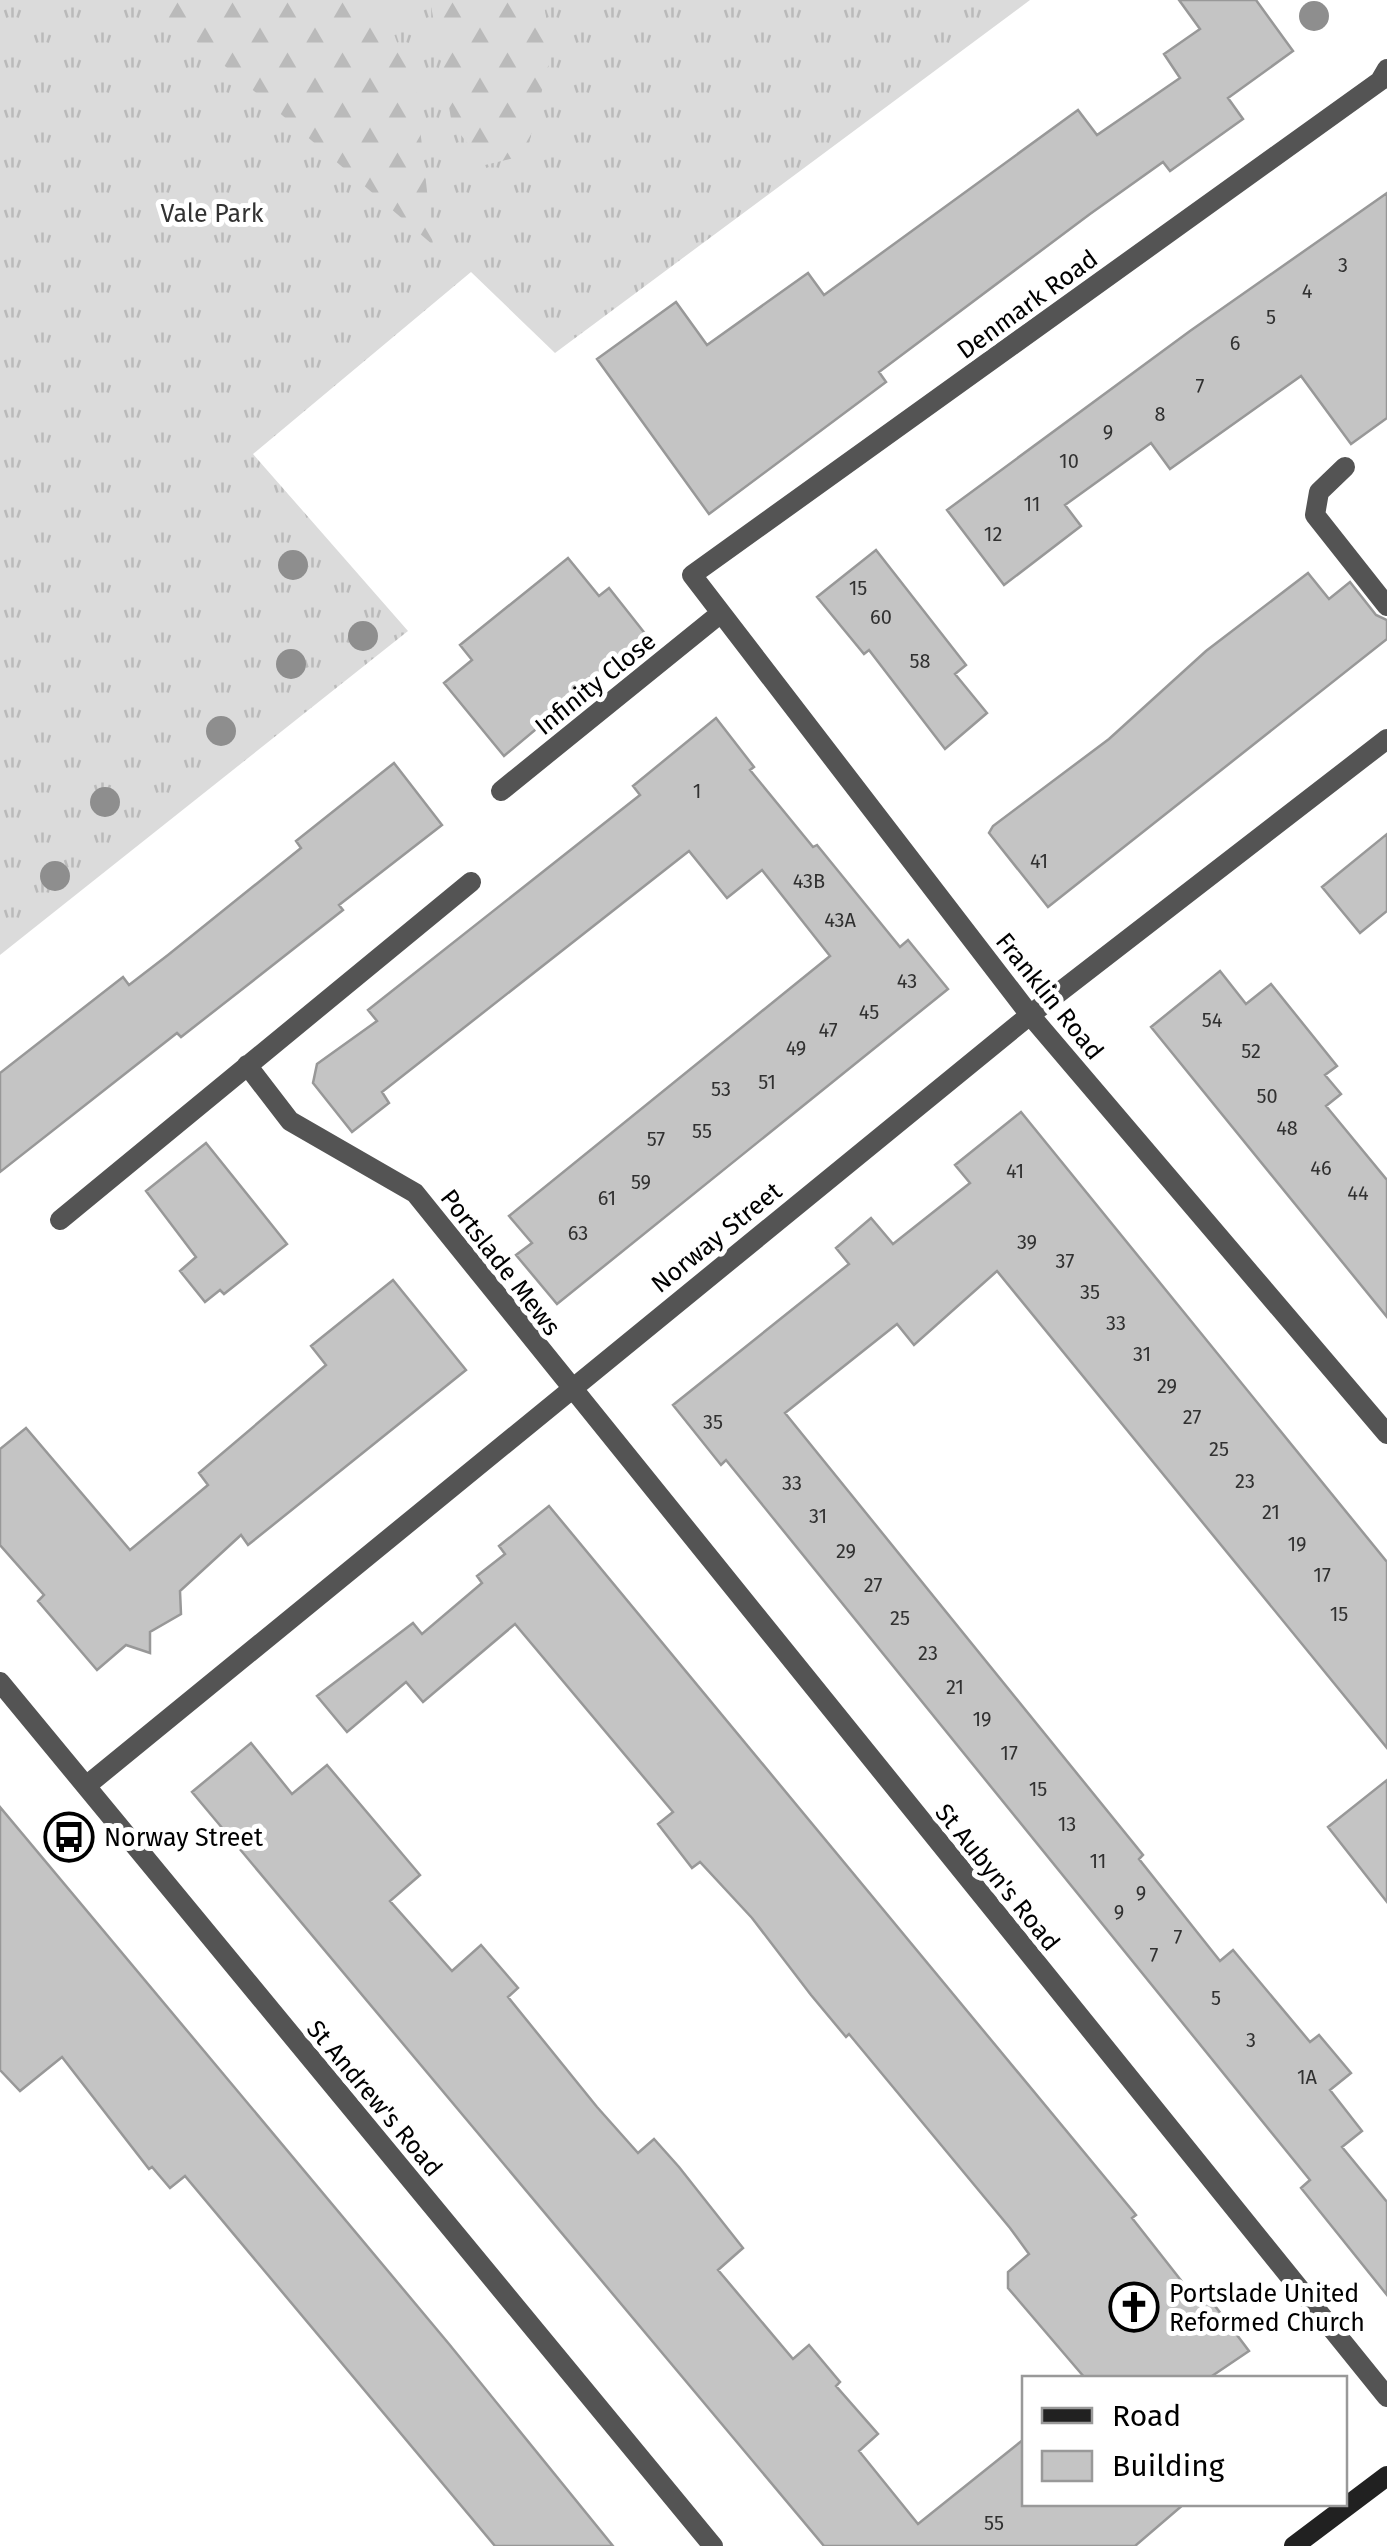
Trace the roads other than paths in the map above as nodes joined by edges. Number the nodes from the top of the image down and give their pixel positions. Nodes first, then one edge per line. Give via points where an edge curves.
1 (1387, 69) edge
2 (1345, 467) dead end
3 (692, 576) joint
4 (1387, 606) edge
5 (721, 613) junction
6 (1387, 739) edge
7 (501, 792) dead end
8 (471, 882) dead end
9 (1030, 1015) junction
10 (247, 1065) junction
11 (60, 1220) dead end
12 (569, 1389) junction
13 (1387, 1434) edge
14 (0, 1682) edge
15 (86, 1786) junction
16 (1387, 2397) edge
17 (1387, 2476) edge
18 (713, 2546) edge
19 (1294, 2546) edge

1 - 3 street, Denmark Road via 1380,81
2 - 4 street via 1319,492 1316,514
3 - 5 street, Franklin Road
5 - 7 street, Infinity Close
5 - 9 street, Franklin Road
6 - 9 street, Norway Street
8 - 10 street
9 - 12 street, Norway Street
9 - 13 street, Franklin Road
10 - 11 street
10 - 12 street, Portslade Mews via 290,1121 415,1193
12 - 15 street, Norway Street
12 - 16 street, St Aubyn's Road
14 - 15 street, St Andrew's Road
15 - 18 street, St Andrew's Road
17 - 19 main road

